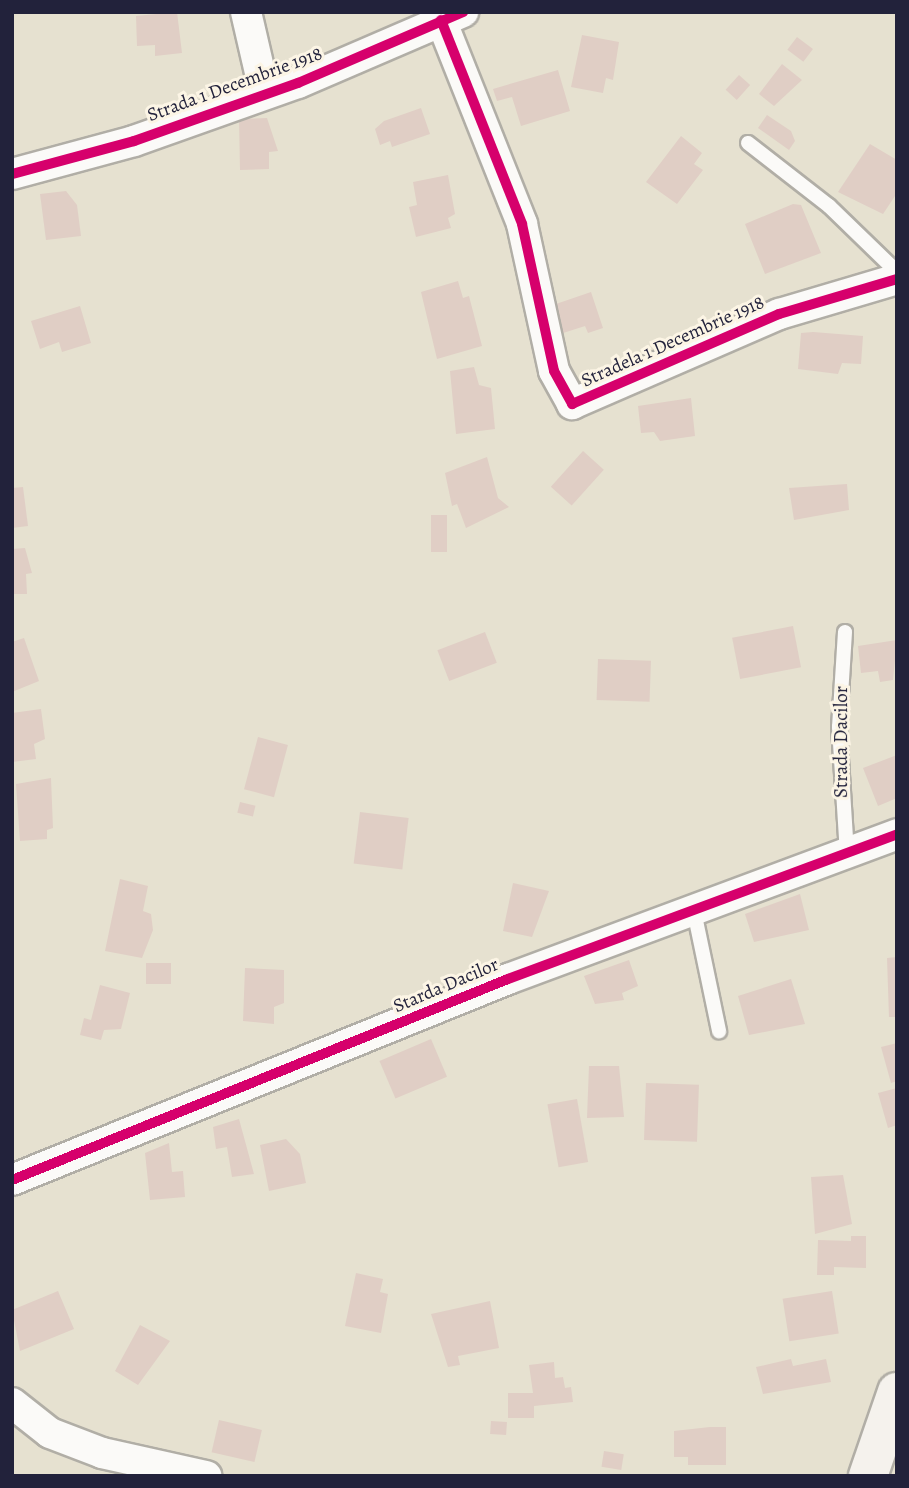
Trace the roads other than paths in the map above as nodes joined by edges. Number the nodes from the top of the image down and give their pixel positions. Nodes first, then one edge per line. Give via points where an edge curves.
1 (246, 12) edge
2 (452, 16) edge
3 (265, 94) junction
4 (748, 143) dead end
5 (12, 174) edge
6 (897, 272) edge
7 (897, 279) edge
8 (845, 632) dead end
9 (897, 834) edge
10 (847, 853) junction
11 (694, 911) junction
12 (719, 1031) dead end
13 (12, 1180) edge
14 (897, 1392) edge
15 (12, 1403) edge
16 (206, 1476) edge
17 (868, 1476) edge

1 - 3 street
2 - 3 street, Strada 1 Decembrie 1918
2 - 7 street, Stradela 1 Decembrie 1918 via 522,224 554,371 572,404 779,314
3 - 5 street, Strada 1 Decembrie 1918 via 134,141
4 - 6 lane via 829,206
8 - 10 lane, Strada Dacilor via 839,727
9 - 10 street, Starda Dacilor
10 - 11 street, Starda Dacilor
11 - 12 lane
11 - 13 street, Starda Dacilor via 508,979
14 - 17 street
15 - 16 street via 50,1433 102,1453

